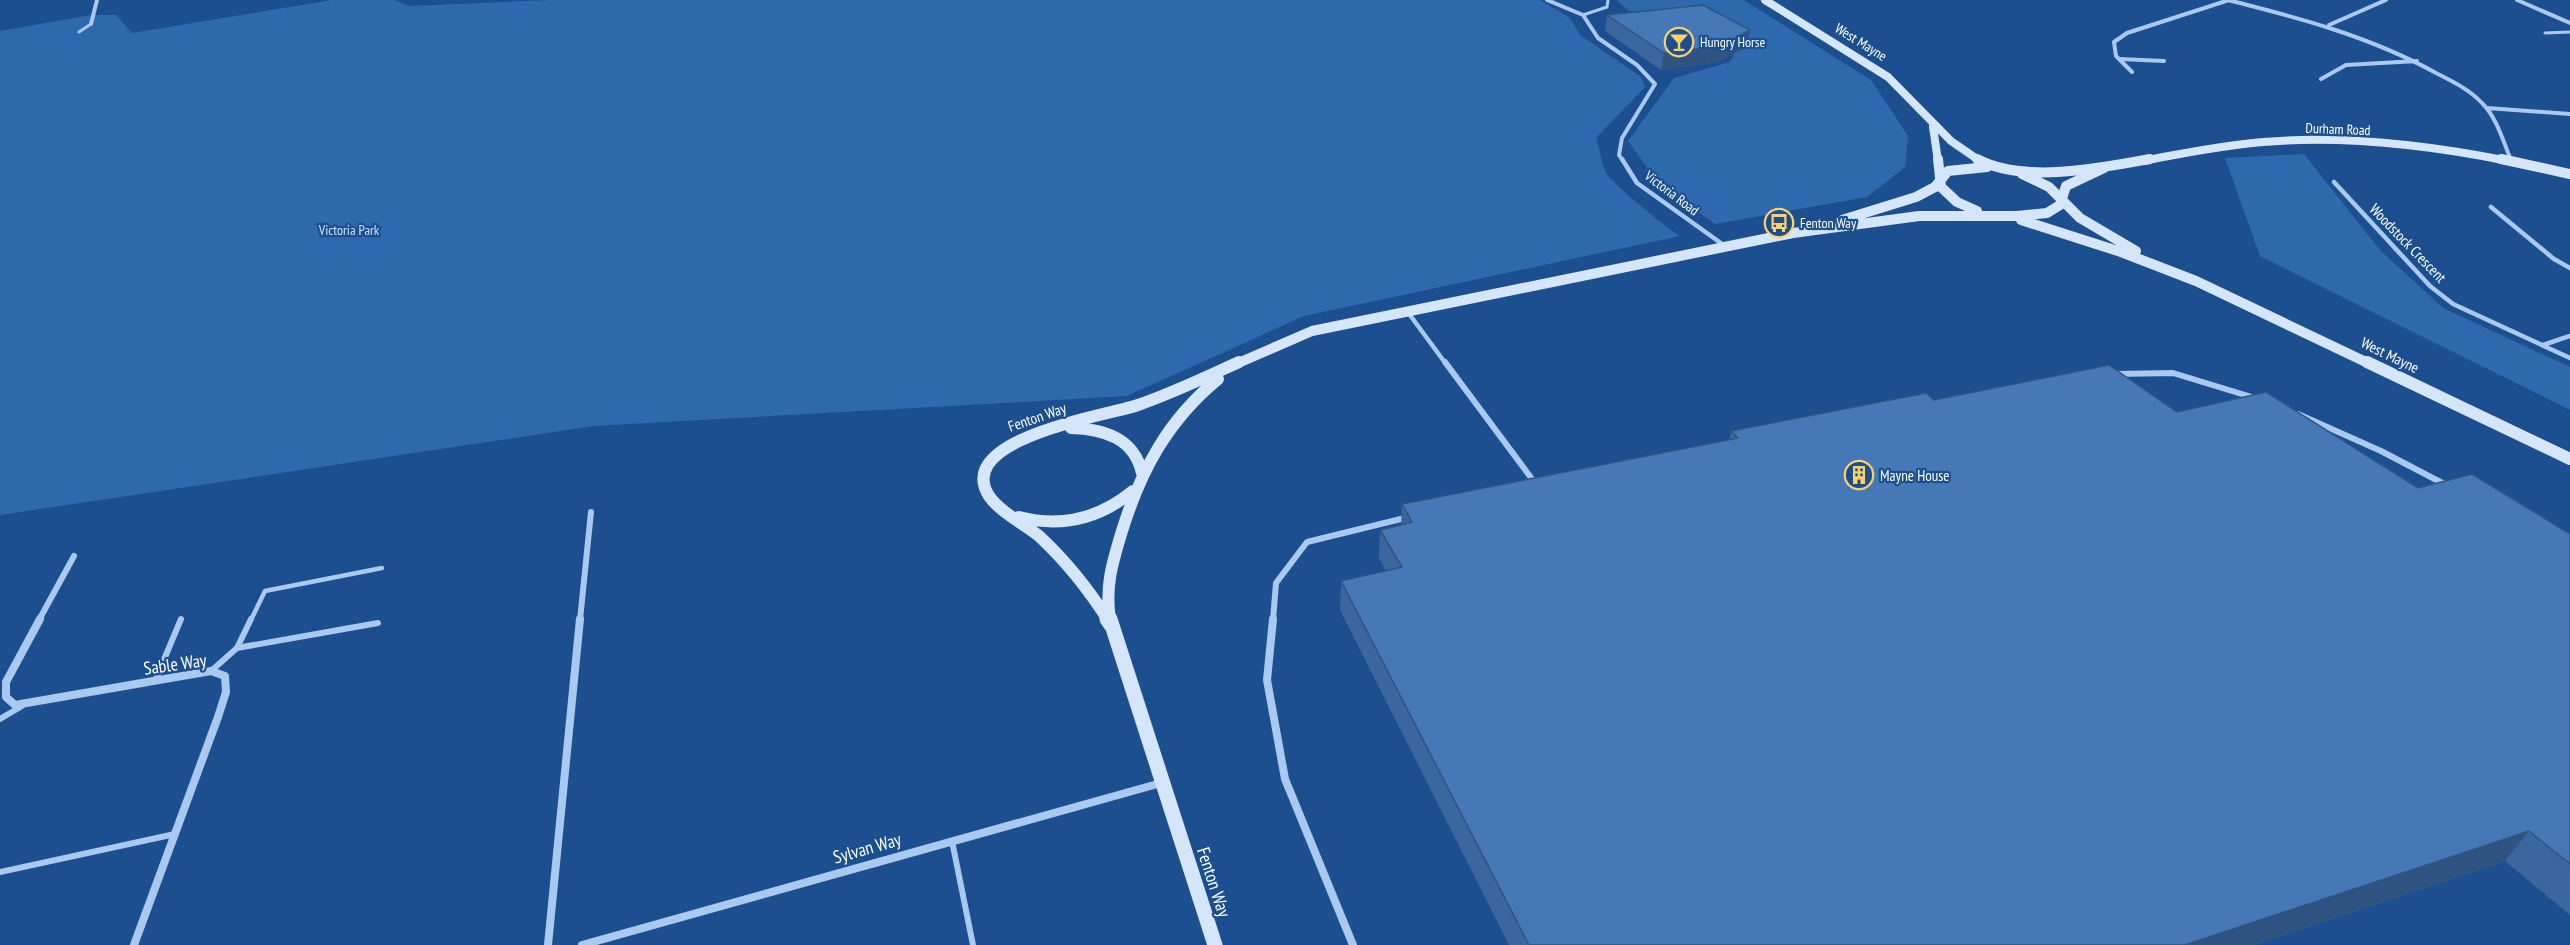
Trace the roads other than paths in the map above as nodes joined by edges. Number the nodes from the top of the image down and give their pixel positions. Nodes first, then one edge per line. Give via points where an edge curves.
1 (97, 0) edge
2 (1547, 0) edge
3 (1608, 0) edge
4 (1765, 0) edge
5 (2229, 0) edge
6 (2386, 0) edge
7 (2517, 0) edge
8 (1583, 15) junction
9 (2570, 23) edge
10 (92, 24) joint
11 (2328, 25) junction
12 (79, 32) dead end
13 (2570, 32) edge
14 (2545, 33) dead end
15 (2119, 58) junction
16 (2164, 61) dead end
17 (2418, 61) junction
18 (2132, 72) dead end
19 (2321, 80) dead end
20 (2487, 108) junction
21 (2570, 114) edge
22 (1931, 123) junction
23 (2511, 160) junction
24 (2104, 168) junction
25 (2001, 169) junction
26 (2570, 174) edge
27 (1940, 181) junction
28 (2334, 182) dead end
29 (2060, 200) junction
30 (2492, 207) dead end
31 (1996, 215) junction
32 (1793, 233) junction
33 (1725, 246) junction
34 (2570, 268) edge
35 (2196, 281) junction
36 (1406, 310) junction
37 (2570, 336) edge
38 (2543, 345) junction
39 (2570, 358) edge
40 (1233, 367) junction
41 (2106, 376) edge
42 (2264, 401) edge
43 (2285, 409) edge
44 (1040, 432) junction
45 (2570, 459) edge
46 (1142, 473) junction
47 (2452, 488) edge
48 (1136, 489) junction
49 (1528, 492) edge
50 (591, 512) dead end
51 (1012, 514) junction
52 (1413, 516) edge
53 (74, 556) dead end
54 (382, 568) dead end
55 (181, 619) dead end
56 (378, 623) dead end
57 (1111, 625) junction
58 (237, 648) junction
59 (212, 671) junction
60 (154, 681) junction
61 (27, 703) junction
62 (0, 719) edge
63 (1161, 783) junction
64 (175, 834) junction
65 (952, 841) junction
66 (0, 872) edge
67 (134, 945) edge
68 (548, 945) edge
69 (582, 945) edge
70 (973, 945) edge
71 (1215, 945) edge
72 (1353, 945) edge

1 - 10 street
2 - 8 street
3 - 8 lane via 1607,7
4 - 22 street, West Mayne via 1889,78 1918,104
5 - 11 street
5 - 15 street via 2127,33 2114,42 2113,50
6 - 11 street
7 - 9 street
8 - 33 street, Victoria Road via 1595,38 1647,73 1655,84 1622,138 1619,155 1629,173 1637,183
10 - 12 lane
11 - 17 street
13 - 14 lane
15 - 16 street
15 - 18 street
17 - 19 street via 2346,65
17 - 20 street via 2466,90
20 - 21 street
20 - 23 street
22 - 25 street, West Mayne via 1968,154
22 - 27 street, West Mayne
23 - 24 street, Durham Road via 2405,146 2303,141 2232,146
23 - 26 street, Durham Road
24 - 25 street, Durham Road
24 - 29 street, Durham Road via 2077,178 2066,186
25 - 27 street, West Mayne via 1958,168 1948,171
25 - 29 street, West Mayne via 2038,180
27 - 31 street, West Mayne via 1946,195 1957,202
27 - 32 street, Fenton Way via 1916,197
28 - 38 street, Woodstock Crescent via 2430,286 2453,304
29 - 31 street, West Mayne via 2055,210 2047,213
29 - 35 street, West Mayne via 2097,229
30 - 34 street
31 - 32 street, Fenton Way via 1920,216
31 - 35 street, West Mayne via 2076,236
32 - 33 street, Fenton Way
33 - 36 street, Fenton Way
35 - 45 street, West Mayne
36 - 40 street, Fenton Way via 1312,331
36 - 49 street via 1539,490
37 - 38 street
38 - 39 street, Woodstock Crescent
40 - 44 street, Fenton Way via 1135,406
40 - 46 street, Fenton Way via 1190,403 1165,432
41 - 42 street via 2173,373
43 - 47 street via 2381,451
44 - 46 street via 1066,428 1106,432 1131,446 1141,460
44 - 51 street, Fenton Way via 1006,447 986,472 986,489 994,503
46 - 48 street, Fenton Way
48 - 51 street via 1112,508 1081,520 1052,523
48 - 57 street, Fenton Way via 1107,592
50 - 68 street
51 - 57 street, Fenton Way via 1059,553
52 - 72 street via 1307,542 1276,583 1267,680 1285,779
53 - 61 street via 6,682 6,697 15,705
54 - 58 lane via 265,591
55 - 60 lane
56 - 58 lane
57 - 63 street, Fenton Way
58 - 59 lane
59 - 60 street, Sable Way
59 - 64 street, Sable Way via 225,676 226,692
60 - 61 street, Sable Way
61 - 62 lane
63 - 65 street, Sylvan Way
63 - 71 street, Fenton Way
64 - 66 lane
64 - 67 street, Sable Way
65 - 69 street, Sylvan Way
65 - 70 lane

